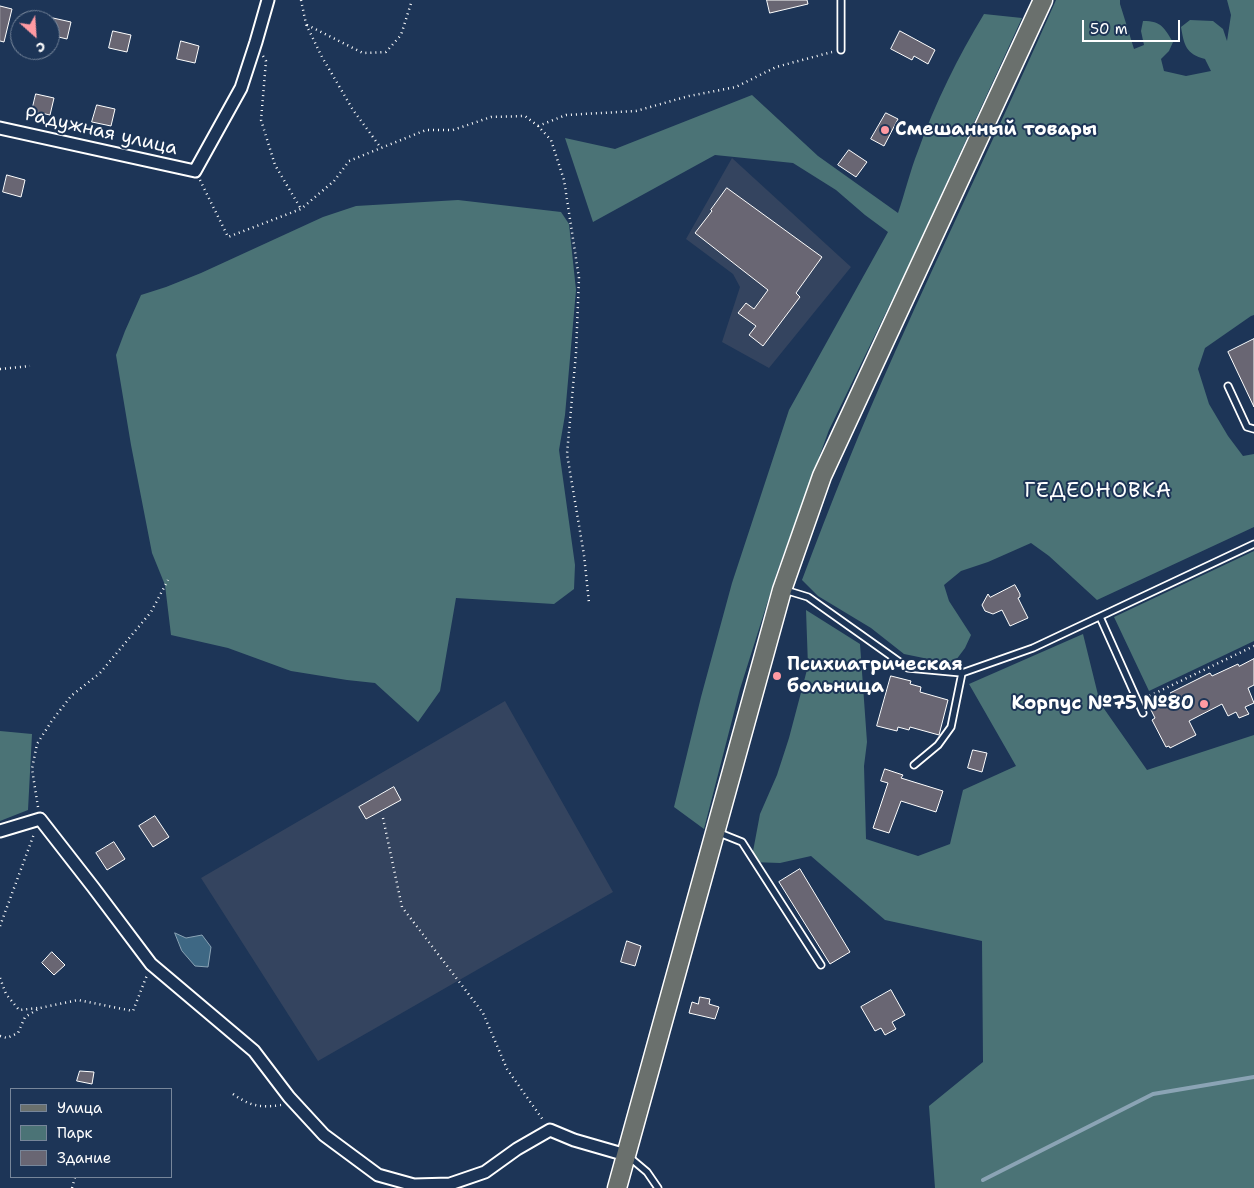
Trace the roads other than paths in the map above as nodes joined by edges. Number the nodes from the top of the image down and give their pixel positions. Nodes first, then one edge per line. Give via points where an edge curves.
1 (268, 0) edge
2 (841, 0) edge
3 (1044, 0) edge
4 (841, 50) road end
5 (0, 128) edge
6 (1228, 386) dead end
7 (1254, 429) edge
8 (1254, 544) edge
9 (782, 590) junction
10 (1100, 617) junction
11 (962, 673) junction
12 (1143, 713) dead end
13 (914, 765) dead end
14 (0, 831) edge
15 (715, 831) junction
16 (821, 965) dead end
17 (626, 1155) junction
18 (616, 1188) edge
19 (658, 1188) edge

1 - 5 street, Радужная улица via 241,88 195,171
2 - 4 lane
3 - 9 main road via 822,476
6 - 7 lane via 1247,427
8 - 10 lane
9 - 11 lane via 808,597 908,668
9 - 15 main road
10 - 11 lane via 1033,648
10 - 12 lane
11 - 13 lane via 951,727 938,745
14 - 17 street via 40,819 151,964 254,1052 324,1135 378,1175 414,1185 450,1184 485,1172 550,1130
15 - 16 lane via 742,842
15 - 17 main road
17 - 18 main road
17 - 19 lane via 647,1172

